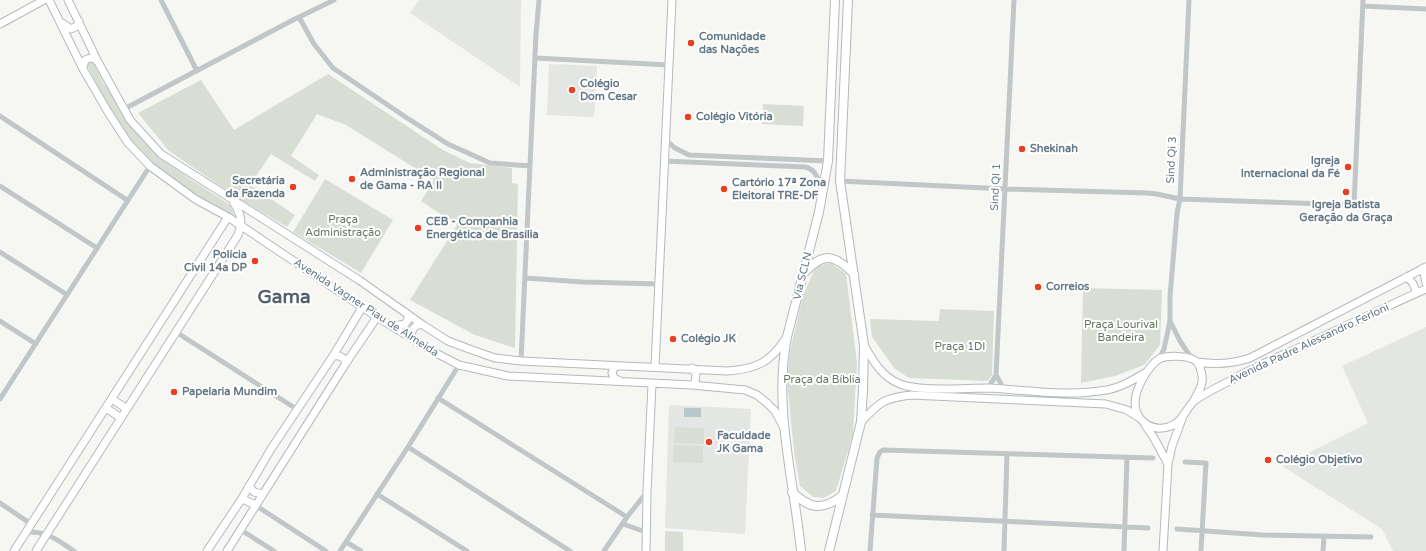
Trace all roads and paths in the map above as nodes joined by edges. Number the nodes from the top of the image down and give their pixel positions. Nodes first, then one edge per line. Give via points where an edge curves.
1 (44, 0) edge
2 (49, 0) edge
3 (68, 0) edge
4 (161, 0) edge
5 (334, 0) edge
6 (539, 0) edge
7 (672, 0) edge
8 (835, 0) edge
9 (848, 0) edge
10 (1014, 0) edge
11 (1189, 0) edge
12 (1363, 0) edge
13 (1363, 6) junction
14 (1426, 9) edge
15 (299, 17) junction
16 (79, 21) junction
17 (62, 23) junction
18 (0, 24) edge
19 (535, 58) junction
20 (98, 62) junction
21 (668, 65) junction
22 (83, 69) junction
23 (197, 71) junction
24 (124, 109) junction
25 (0, 116) edge
26 (665, 139) junction
27 (664, 161) junction
28 (828, 161) junction
29 (150, 166) junction
30 (530, 166) junction
31 (840, 181) junction
32 (0, 186) edge
33 (822, 189) junction
34 (1006, 189) junction
35 (1180, 199) junction
36 (127, 200) junction
37 (232, 200) junction
38 (228, 217) junction
39 (241, 226) junction
40 (97, 248) junction
41 (0, 252) edge
42 (1425, 267) edge
43 (804, 274) junction
44 (854, 274) junction
45 (1406, 277) junction
46 (525, 278) junction
47 (1426, 283) edge
48 (658, 284) junction
49 (1426, 289) edge
50 (1416, 293) junction
51 (66, 294) junction
52 (363, 306) junction
53 (406, 313) junction
54 (377, 317) junction
55 (0, 321) edge
56 (423, 325) junction
57 (393, 326) junction
58 (1171, 328) junction
59 (176, 332) junction
60 (788, 337) junction
61 (413, 339) junction
62 (36, 344) junction
63 (864, 345) junction
64 (333, 356) junction
65 (1159, 359) junction
66 (521, 361) junction
67 (1195, 361) junction
68 (346, 364) junction
69 (459, 365) junction
70 (624, 366) junction
71 (655, 367) junction
72 (692, 368) junction
73 (1145, 373) junction
74 (996, 375) junction
75 (621, 381) junction
76 (652, 384) junction
77 (692, 385) junction
78 (0, 386) edge
79 (988, 388) junction
80 (1004, 389) junction
81 (6, 390) junction
82 (438, 398) junction
83 (0, 399) edge
84 (112, 399) junction
85 (1193, 402) junction
86 (106, 408) junction
87 (127, 409) junction
88 (298, 410) junction
89 (1138, 417) junction
90 (121, 418) junction
91 (1182, 419) junction
92 (861, 422) junction
93 (1145, 425) junction
94 (784, 428) junction
95 (408, 447) junction
96 (1007, 454) junction
97 (1127, 457) junction
98 (1153, 458) dead end
99 (1185, 462) dead end
100 (1168, 464) junction
101 (249, 486) junction
102 (646, 492) junction
103 (792, 492) junction
104 (262, 494) junction
105 (377, 494) junction
106 (842, 496) junction
107 (240, 500) junction
108 (0, 503) edge
109 (255, 505) junction
110 (872, 515) junction
111 (627, 517) junction
112 (1006, 521) junction
113 (31, 524) junction
114 (623, 524) junction
115 (1124, 527) junction
116 (1148, 528) dead end
117 (241, 530) junction
118 (1176, 530) dead end
119 (1202, 531) junction
120 (26, 532) junction
121 (646, 532) junction
122 (47, 534) junction
123 (1324, 536) junction
124 (1371, 537) dead end
125 (346, 542) junction
126 (14, 551) edge
127 (36, 551) edge
128 (74, 551) edge
129 (207, 551) edge
130 (227, 551) edge
131 (274, 551) edge
132 (326, 551) edge
133 (340, 551) edge
134 (361, 551) edge
135 (467, 551) edge
136 (570, 551) edge
137 (604, 551) edge
138 (646, 551) edge
139 (801, 551) edge
140 (829, 551) edge
141 (870, 551) edge
142 (1004, 551) edge
143 (1124, 551) edge
144 (1162, 551) edge
145 (1201, 551) edge
146 (1323, 551) edge

1 - 18 main road
2 - 17 main road, Avenida Vagner Piau de Almeida
3 - 16 main road, Avenida Vagner Piau de Almeida
4 - 23 street
5 - 15 street
6 - 19 street
7 - 21 main road
8 - 28 main road, Via SCLN
9 - 31 main road
10 - 34 street, Sind QI 1
11 - 35 street, Sind Qi 3
12 - 13 street
13 - 14 street
13 - 35 street via 1354,205
15 - 23 street
15 - 30 street via 314,44 333,68 407,118 448,144 490,163
16 - 17 main road via 77,26 71,29
16 - 20 main road, Avenida Vagner Piau de Almeida
17 - 22 main road, Avenida Vagner Piau de Almeida
19 - 21 street
19 - 30 street
20 - 22 main road via 89,58 85,60
20 - 24 main road, Avenida Vagner Piau de Almeida
21 - 26 main road
22 - 29 main road, Avenida Vagner Piau de Almeida via 128,143
23 - 24 street
24 - 37 main road, Avenida Vagner Piau de Almeida via 142,135 161,154
25 - 36 street
26 - 27 main road
26 - 28 street via 689,155
27 - 33 street via 804,167 814,172
27 - 48 main road
28 - 33 main road, Via SCLN
29 - 36 street
29 - 38 main road, Avenida Vagner Piau de Almeida via 196,199
30 - 46 street
31 - 34 street
31 - 44 main road
32 - 40 street
33 - 43 main road, Via SCLN
34 - 35 street via 1147,193
34 - 74 street, Sind QI 1
35 - 58 street, Sind Qi 3 via 1170,296
36 - 40 street
37 - 39 main road via 239,210
37 - 53 main road, Avenida Vagner Piau de Almeida via 359,280
38 - 39 main road, Avenida Vagner Piau de Almeida
38 - 84 main road
39 - 52 main road, Avenida Vagner Piau de Almeida
39 - 59 main road via 226,255
40 - 51 street
41 - 51 street
42 - 45 main road, Avenida Padre Alessandro Ferloni
42 - 47 main road
43 - 44 main road via 820,260 828,258 842,262
43 - 60 main road, Via SCLN
44 - 63 main road
45 - 50 main road via 1412,281
45 - 67 main road, Avenida Padre Alessandro Ferloni via 1250,358 1226,364
46 - 48 street
46 - 66 street
48 - 71 main road
49 - 50 main road, Avenida Padre Alessandro Ferloni
50 - 85 main road, Avenida Padre Alessandro Ferloni via 1234,378
51 - 62 street
52 - 54 main road, Avenida Vagner Piau de Almeida
52 - 64 main road
53 - 56 main road, Avenida Vagner Piau de Almeida
53 - 57 main road via 408,319 405,324
54 - 57 main road, Avenida Vagner Piau de Almeida
54 - 68 main road
55 - 62 street
56 - 61 main road via 413,328
56 - 66 main road, Avenida Vagner Piau de Almeida via 472,350 495,358
57 - 61 main road, Avenida Vagner Piau de Almeida
58 - 65 street
58 - 67 street, Sind Qi 3
59 - 87 main road
59 - 88 street
60 - 72 main road, Avenida Vagner Piau de Almeida via 773,356 756,366 727,371
60 - 94 main road, Via SCLN via 782,377
61 - 69 main road, Avenida Vagner Piau de Almeida
62 - 81 street
63 - 79 main road via 882,371 901,384 918,388
63 - 92 main road
64 - 68 main road via 341,356
64 - 88 main road
65 - 67 main road via 1176,356
65 - 73 main road
66 - 70 main road, Avenida Vagner Piau de Almeida
67 - 85 main road via 1201,370 1202,382
68 - 104 main road
69 - 75 main road, Avenida Vagner Piau de Almeida via 508,376
69 - 82 street
70 - 71 main road, Avenida Vagner Piau de Almeida
70 - 75 main road via 614,367 612,370 614,378
71 - 72 main road, Avenida Vagner Piau de Almeida
72 - 77 main road via 696,374 695,383
73 - 80 main road via 1108,390 1080,393
73 - 89 main road via 1137,388 1135,403
74 - 79 street
74 - 80 street
75 - 76 main road, Avenida Vagner Piau de Almeida
76 - 77 main road, Avenida Vagner Piau de Almeida
76 - 102 main road
77 - 94 main road, Avenida Vagner Piau de Almeida via 745,390 757,394 775,412
78 - 81 street
79 - 80 main road
81 - 83 street
82 - 95 street
82 - 111 street
84 - 86 main road
84 - 87 main road
85 - 91 main road
86 - 90 main road
86 - 113 main road
87 - 90 main road
88 - 101 main road
89 - 92 main road via 1127,410 1106,404 911,395 885,400
89 - 93 main road
90 - 122 main road
91 - 93 main road via 1168,427
91 - 100 main road
92 - 106 main road
93 - 100 main road
94 - 103 main road, Via SCLN
95 - 105 street
95 - 136 street
96 - 97 street
96 - 110 street via 882,450 876,458
96 - 112 street
97 - 98 street
97 - 115 street
99 - 119 street via 1206,462
100 - 144 main road
101 - 104 main road via 254,492
101 - 107 main road
102 - 111 street
102 - 121 main road
103 - 106 main road via 813,506 826,506
103 - 139 main road, Via SCLN
104 - 109 main road
105 - 125 street
105 - 135 street
106 - 140 main road
107 - 109 main road
107 - 129 main road
108 - 113 street
109 - 117 main road
109 - 132 street
110 - 112 street
110 - 141 street
111 - 114 street
112 - 115 street
112 - 142 street
113 - 120 main road
114 - 121 street
114 - 137 street
115 - 116 street
115 - 143 street
117 - 130 main road
117 - 131 street
118 - 119 street
119 - 123 street
119 - 145 street
120 - 122 street
120 - 126 main road
121 - 138 main road
122 - 127 main road
122 - 128 street
123 - 124 street
123 - 146 street
125 - 133 street
125 - 134 street

